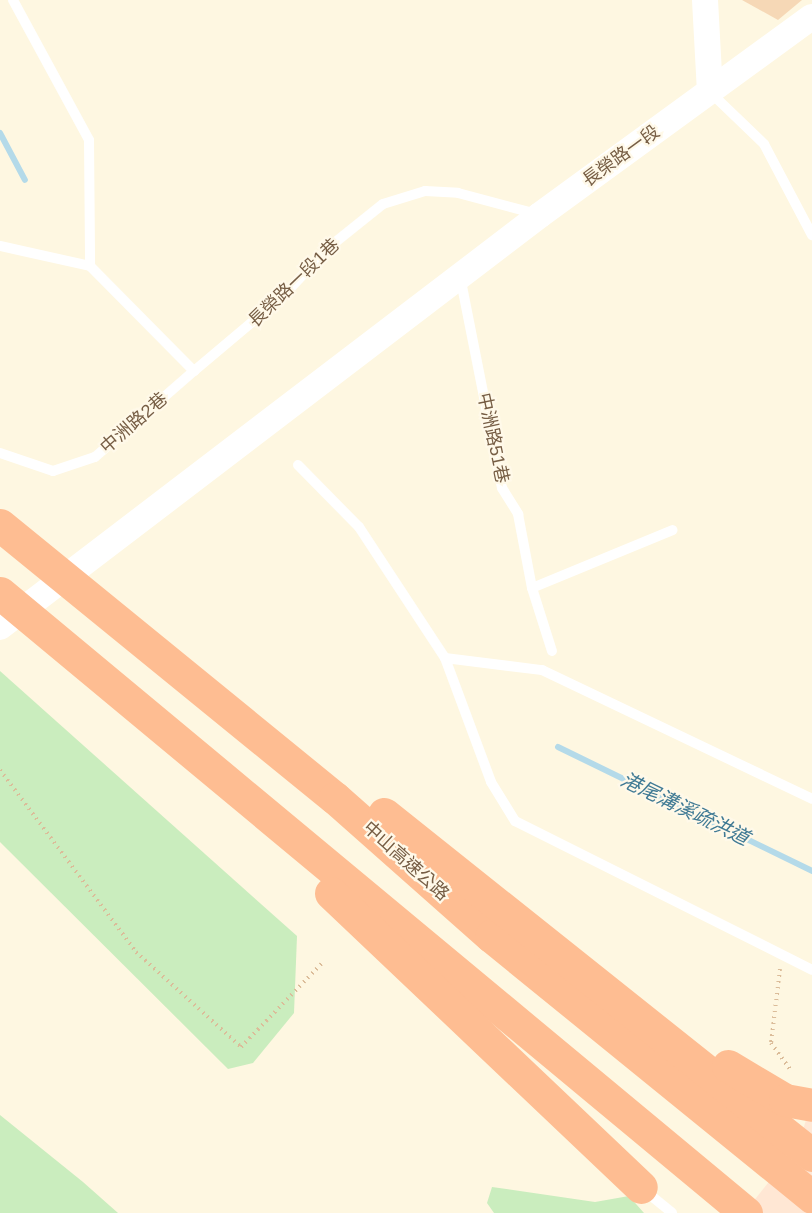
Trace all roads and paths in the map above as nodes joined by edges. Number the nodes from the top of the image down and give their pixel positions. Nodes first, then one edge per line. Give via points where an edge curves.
1 (13, 0) edge
2 (705, 0) edge
3 (812, 17) edge
4 (710, 91) junction
5 (540, 215) junction
6 (812, 235) edge
7 (0, 246) edge
8 (90, 266) junction
9 (460, 276) junction
10 (194, 371) junction
11 (0, 453) edge
12 (298, 465) dead end
13 (0, 525) edge
14 (673, 530) dead end
15 (532, 588) junction
16 (0, 593) edge
17 (0, 627) edge
18 (552, 651) dead end
19 (445, 658) junction
20 (251, 730) junction
21 (210, 766) junction
22 (0, 770) edge
23 (812, 799) edge
24 (782, 956) junction
25 (323, 962) dead end
26 (812, 970) edge
27 (638, 1015) junction
28 (794, 1076) dead end
29 (812, 1106) edge
30 (812, 1155) edge
31 (641, 1188) joint
32 (812, 1197) edge
33 (672, 1213) edge
34 (746, 1213) edge

1 - 8 lane via 89,140
2 - 4 street
3 - 4 street, 長榮路一段
4 - 5 street, 長榮路一段
4 - 6 lane via 764,144
5 - 9 street, 長榮路一段
5 - 10 lane, 長榮路一段1巷 via 458,193 425,191 383,204 328,248 282,297
7 - 8 lane
8 - 10 lane
9 - 15 lane, 中洲路51巷 via 502,488 518,514
9 - 17 street, 長榮路一段
10 - 11 lane, 中洲路2巷 via 95,457 53,471
12 - 19 lane via 359,527
13 - 20 highway, 中山高速公路
14 - 15 lane
15 - 18 lane, 中洲路51巷
16 - 21 highway
19 - 23 lane via 542,670
19 - 24 lane via 491,782 515,821
20 - 27 highway via 345,783
20 - 32 highway, 中山高速公路 via 335,798 491,936
21 - 31 highway via 271,838
21 - 34 highway
22 - 25 path via 136,952 241,1047
24 - 26 lane
24 - 28 path via 771,1043
27 - 29 highway via 785,1100
27 - 30 highway
31 - 33 lane

